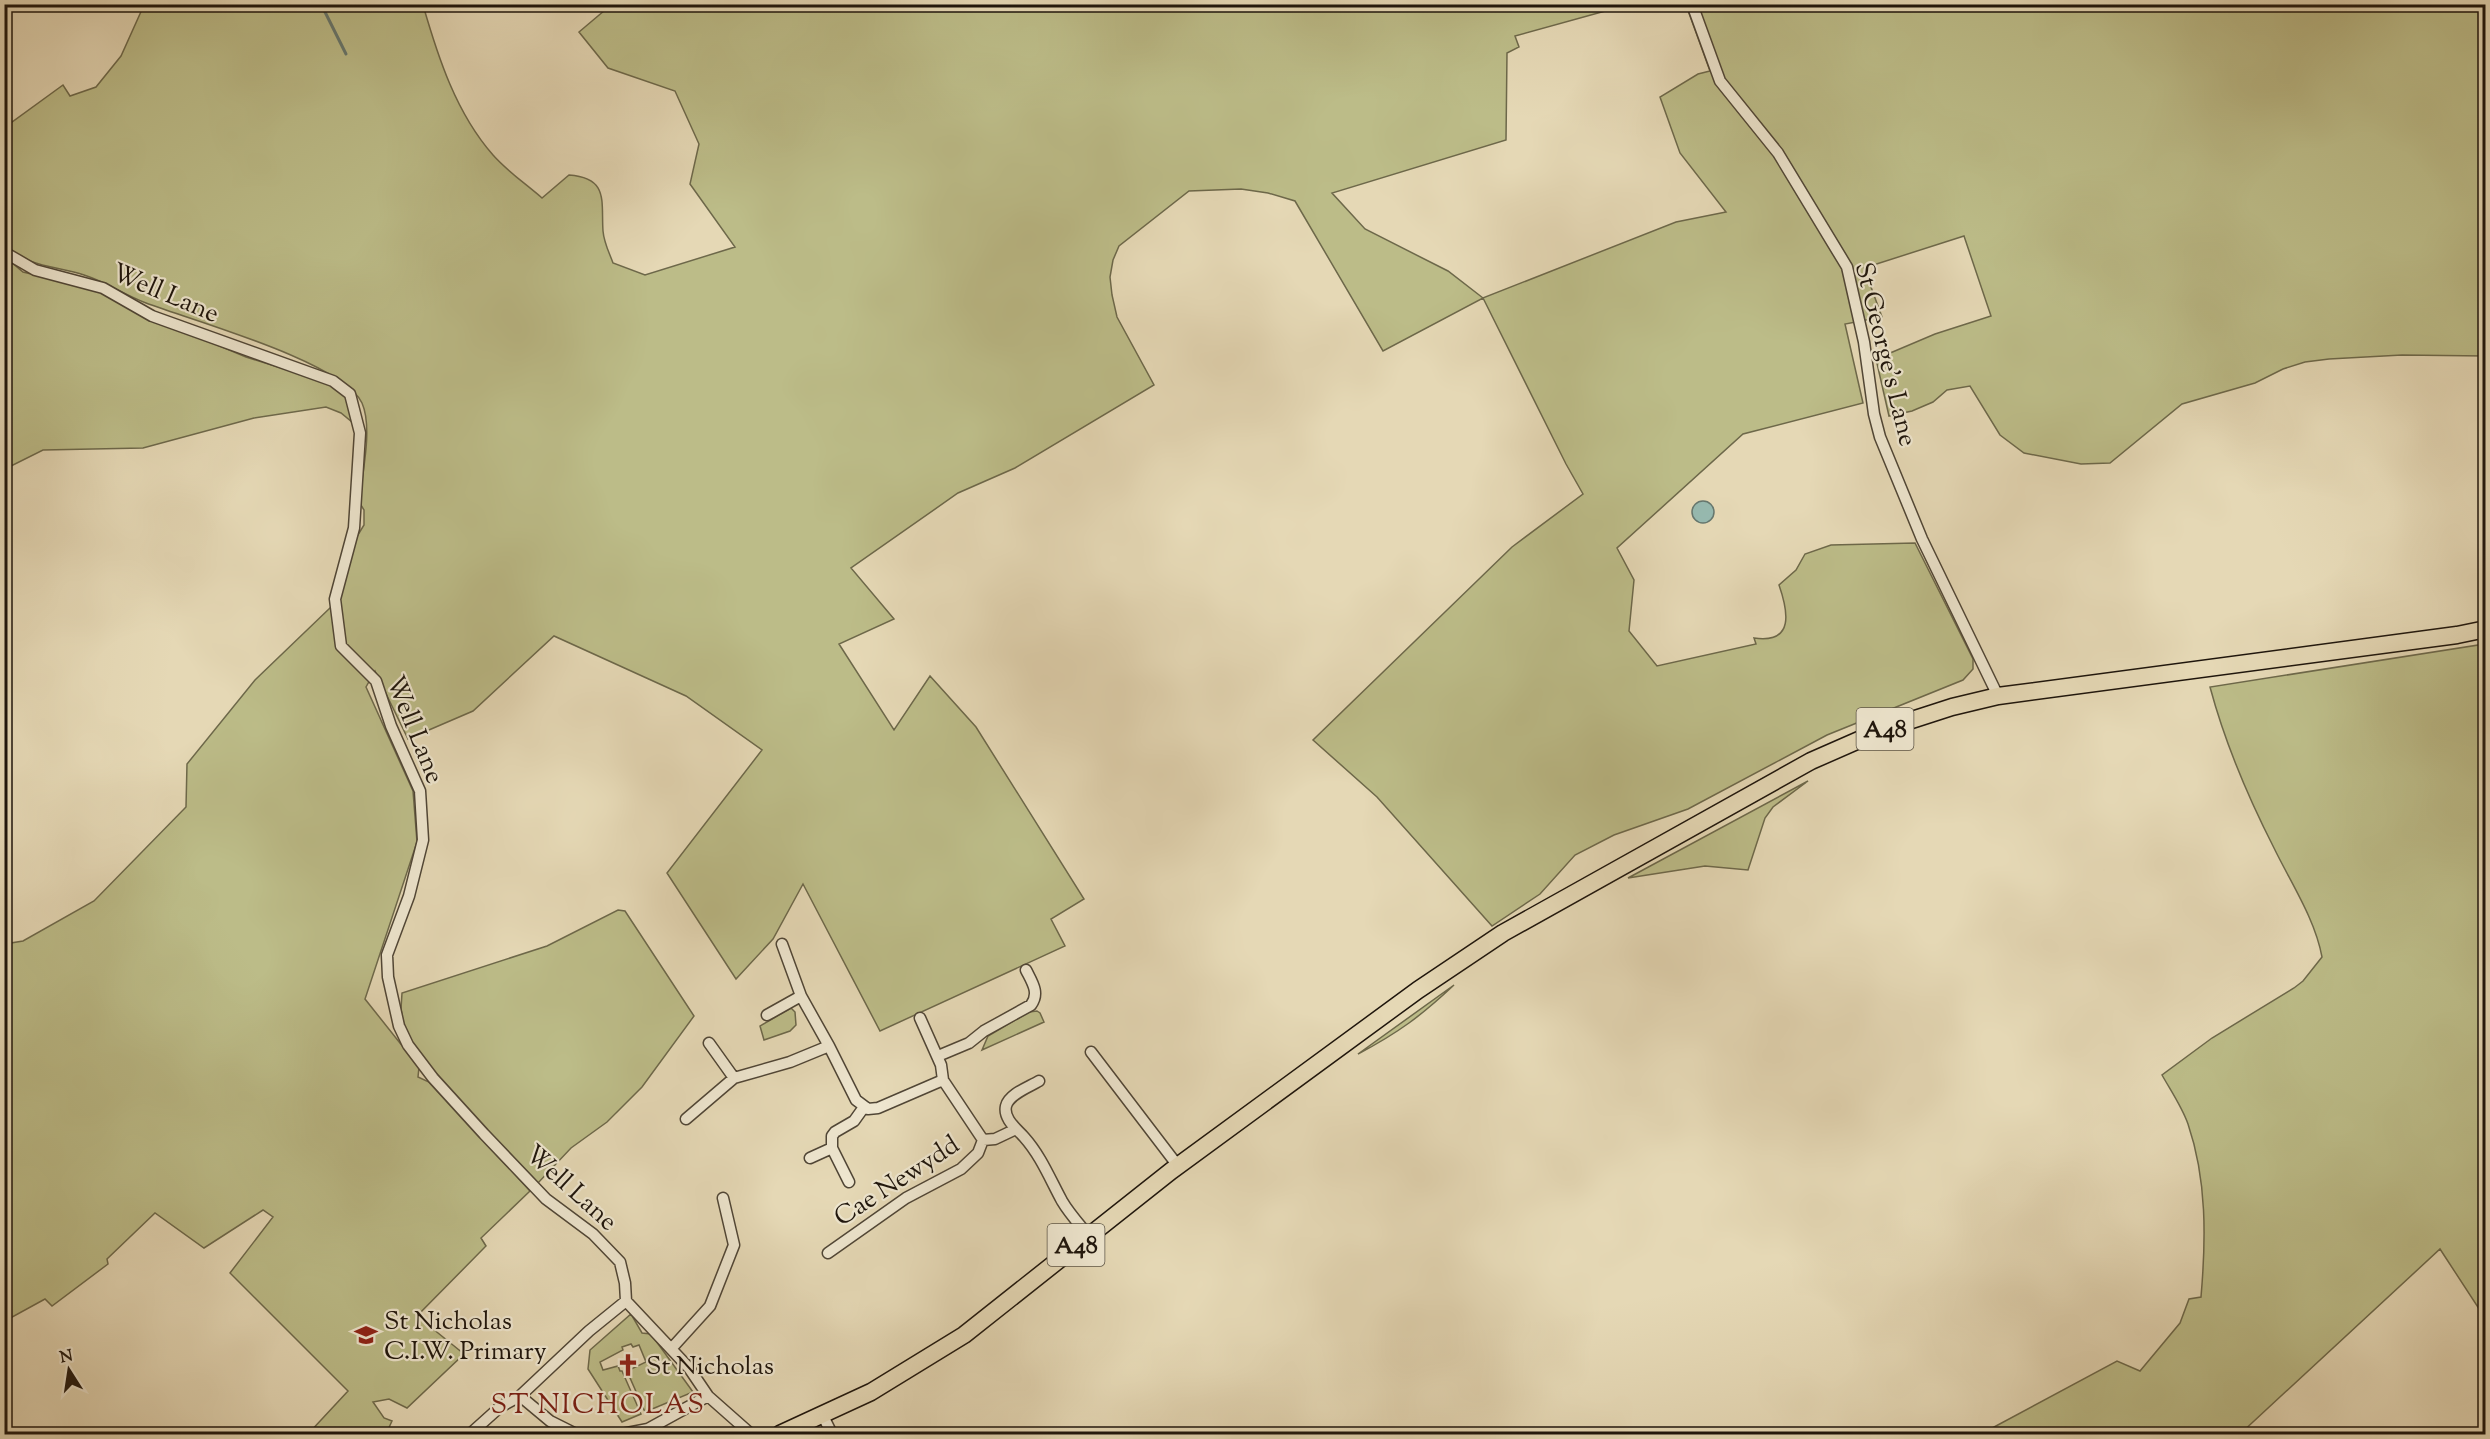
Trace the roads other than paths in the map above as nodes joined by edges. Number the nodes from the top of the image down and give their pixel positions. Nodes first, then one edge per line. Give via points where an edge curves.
1 (1692, 4) edge
2 (4, 252) edge
3 (2486, 629) edge
4 (1998, 696) junction
5 (782, 944) dead end
6 (1026, 970) dead end
7 (801, 996) junction
8 (767, 1015) dead end
9 (920, 1018) dead end
10 (709, 1043) dead end
11 (829, 1046) junction
12 (1091, 1052) dead end
13 (938, 1056) junction
14 (735, 1078) junction
15 (943, 1080) junction
16 (1039, 1081) dead end
17 (864, 1107) junction
18 (686, 1119) dead end
19 (1014, 1130) junction
20 (983, 1140) junction
21 (831, 1148) junction
22 (810, 1158) dead end
23 (1178, 1166) junction
24 (849, 1182) dead end
25 (723, 1198) dead end
26 (1088, 1235) junction
27 (828, 1252) dead end
28 (626, 1301) junction
29 (671, 1349) junction
30 (520, 1396) junction
31 (708, 1396) junction
32 (823, 1416) junction
33 (651, 1432) edge
34 (470, 1434) edge
35 (576, 1434) edge
36 (622, 1434) edge
37 (751, 1434) edge
38 (780, 1434) edge
39 (832, 1434) edge

1 - 4 street, St George's Lane via 1720,81 1778,153 1847,267 1880,437 1922,539
2 - 28 street, Well Lane via 35,270 103,288 152,316 333,381 350,394 360,433 354,528 335,599 341,646 376,681 420,791 423,840 409,896 387,955 399,1026 433,1078 484,1134 546,1199 593,1234 620,1262
3 - 4 main road, A48
4 - 23 main road, A48 via 1895,725 1821,756 1540,911 1418,990
5 - 7 street
6 - 13 street via 1036,992 1031,1005 969,1043
7 - 8 street
7 - 11 street
9 - 13 street, Cae Newydd
10 - 14 street
11 - 14 street
11 - 17 street via 856,1100
12 - 23 street
13 - 15 street, Cae Newydd
14 - 18 street
15 - 17 street via 878,1108
15 - 20 street, Cae Newydd
16 - 19 street via 1009,1102 1006,1110
17 - 21 street via 851,1123 835,1132
19 - 20 street, Cae Newydd
19 - 26 street via 1040,1160 1064,1204
20 - 27 street, Cae Newydd via 975,1158 961,1169 906,1198
21 - 22 street
21 - 24 street, Cae Newydd
23 - 26 main road, A48
25 - 29 street via 734,1245 710,1306
26 - 32 main road, A48 via 964,1335
28 - 29 street
28 - 30 street
29 - 31 street
30 - 34 street via 500,1407
30 - 35 street via 550,1421
31 - 33 street
31 - 37 street
32 - 38 main road, A48
32 - 39 street
33 - 36 street

